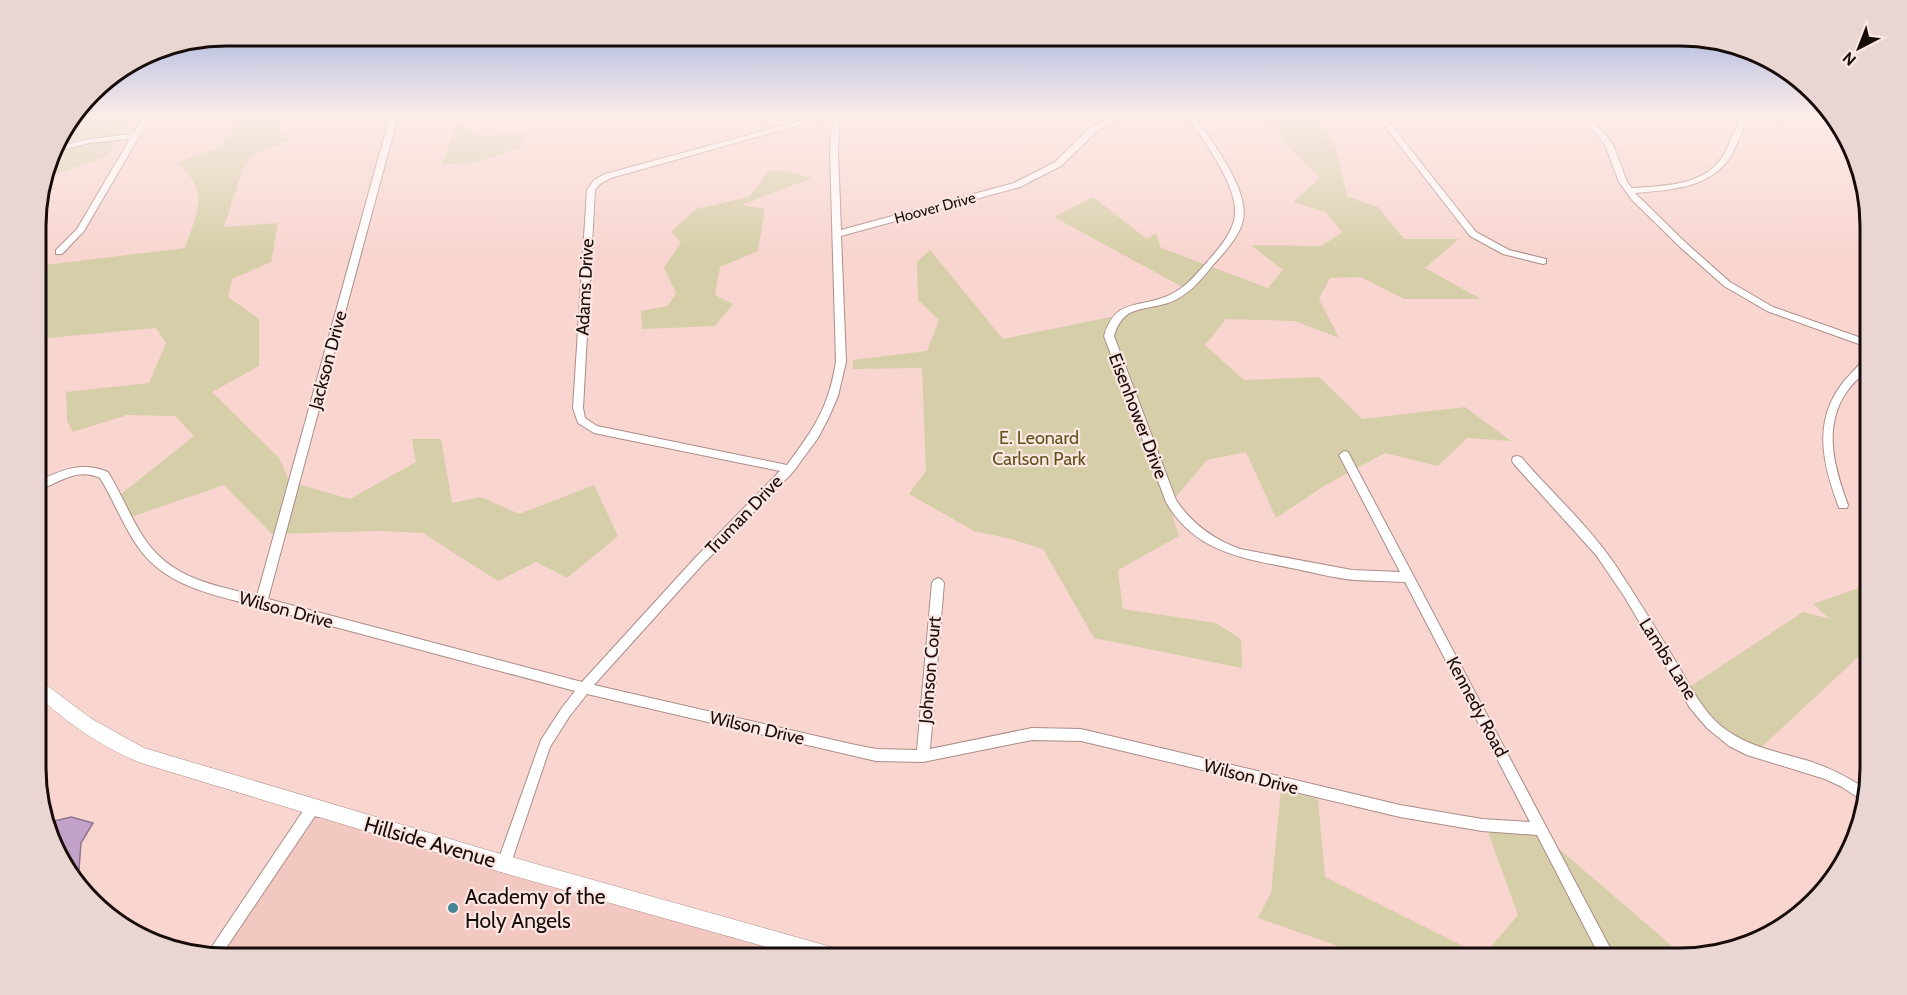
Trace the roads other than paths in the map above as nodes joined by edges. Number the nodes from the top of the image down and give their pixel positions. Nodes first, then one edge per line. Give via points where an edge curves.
1 (120, 162) edge
2 (381, 162) edge
3 (658, 162) edge
4 (834, 162) edge
5 (1060, 162) edge
6 (1218, 162) edge
7 (1417, 162) edge
8 (1615, 162) edge
9 (1722, 162) edge
10 (1630, 191) junction
11 (837, 234) junction
12 (59, 252) dead end
13 (1543, 261) dead end
14 (1860, 341) edge
15 (1860, 371) edge
16 (1344, 455) dead end
17 (1517, 460) dead end
18 (789, 469) junction
19 (47, 482) edge
20 (1843, 505) dead end
21 (1408, 577) junction
22 (938, 583) dead end
23 (261, 604) junction
24 (584, 688) junction
25 (46, 693) edge
26 (923, 756) junction
27 (1858, 792) edge
28 (336, 814) junction
29 (1541, 830) junction
30 (504, 864) junction
31 (219, 948) edge
32 (803, 948) edge
33 (1603, 948) edge

1 - 12 street via 80,231
2 - 23 street, Jackson Drive
3 - 18 street, Adams Drive via 608,176 591,190 578,408 581,420 594,429
4 - 11 street, Truman Drive
5 - 11 street, Hoover Drive via 1017,185
6 - 21 street, Eisenhower Drive via 1236,194 1240,211 1236,228 1182,292 1166,301 1125,311 1113,321 1109,336 1171,502 1198,534 1226,548 1352,575
7 - 13 street via 1473,234 1506,252
8 - 10 street
9 - 10 street via 1710,174 1686,183
10 - 14 street via 1683,245 1740,292 1778,312
11 - 18 street, Truman Drive via 841,362 838,379 824,417
15 - 20 street via 1842,390 1828,422 1827,455
16 - 21 street, Kennedy Road
17 - 27 street, Lambs Lane via 1610,565 1694,703 1716,730 1761,756 1828,772
18 - 24 street, Truman Drive
19 - 23 street, Wilson Drive via 68,472 98,471 107,480 141,546 165,570 196,585
21 - 29 street, Kennedy Road
22 - 26 street, Johnson Court
23 - 24 street, Wilson Drive
24 - 26 street, Wilson Drive via 851,750
24 - 30 street, Truman Drive via 545,744
25 - 28 main road, Hillside Avenue via 90,728 141,755
26 - 29 street, Wilson Drive via 1032,734 1081,735 1400,811
28 - 30 main road, Hillside Avenue
28 - 31 street via 312,809
29 - 33 street, Kennedy Road
30 - 32 main road, Hillside Avenue

